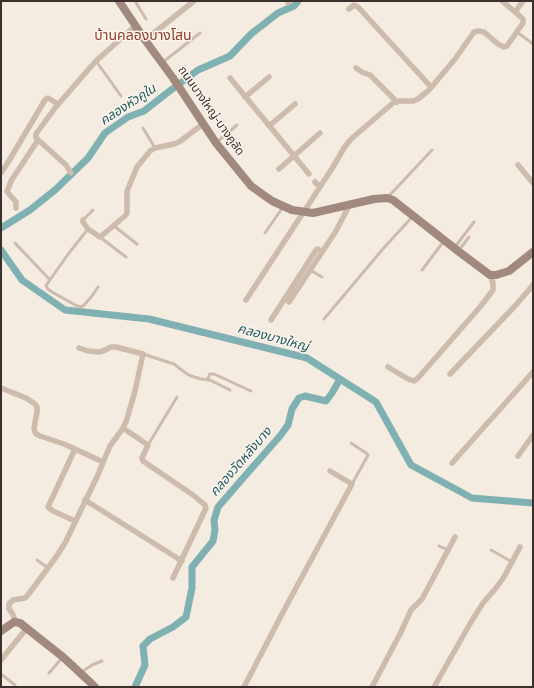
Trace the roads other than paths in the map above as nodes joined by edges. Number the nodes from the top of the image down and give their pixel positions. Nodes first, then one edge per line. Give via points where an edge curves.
1 (119, 1) edge
2 (134, 1) edge
3 (194, 1) edge
4 (502, 1) edge
5 (523, 1) edge
6 (349, 9) dead end
7 (516, 12) junction
8 (146, 19) dead end
9 (135, 26) junction
10 (517, 32) junction
11 (200, 33) dead end
12 (145, 40) junction
13 (533, 44) edge
14 (96, 61) junction
15 (162, 64) junction
16 (356, 68) dead end
17 (269, 77) dead end
18 (230, 78) dead end
19 (431, 88) junction
20 (121, 96) dead end
21 (245, 97) junction
22 (397, 102) junction
23 (58, 104) junction
24 (295, 104) dead end
25 (202, 124) junction
26 (237, 125) dead end
27 (269, 126) junction
28 (143, 128) dead end
29 (320, 133) dead end
30 (38, 140) junction
31 (216, 143) junction
32 (155, 148) junction
33 (432, 150) dead end
34 (294, 156) junction
35 (518, 165) dead end
36 (279, 168) dead end
37 (1, 173) edge
38 (71, 173) dead end
39 (309, 174) dead end
40 (533, 183) edge
41 (387, 198) junction
42 (350, 204) junction
43 (283, 207) junction
44 (16, 208) dead end
45 (93, 210) dead end
46 (303, 212) junction
47 (413, 216) junction
48 (83, 220) joint
49 (474, 222) dead end
50 (114, 226) junction
51 (88, 229) junction
52 (265, 233) dead end
53 (100, 237) junction
54 (470, 237) dead end
55 (444, 240) junction
56 (15, 243) dead end
57 (137, 244) dead end
58 (456, 250) junction
59 (322, 252) junction
60 (533, 252) edge
61 (126, 257) dead end
62 (310, 270) junction
63 (422, 270) dead end
64 (490, 275) junction
65 (322, 277) dead end
66 (50, 280) junction
67 (533, 285) edge
68 (98, 287) dead end
69 (246, 300) dead end
70 (289, 302) dead end
71 (324, 319) dead end
72 (271, 320) dead end
73 (79, 348) dead end
74 (143, 354) junction
75 (388, 367) dead end
76 (533, 372) edge
77 (450, 374) dead end
78 (208, 380) junction
79 (1, 388) edge
80 (230, 390) dead end
81 (251, 391) dead end
82 (177, 397) dead end
83 (123, 428) junction
84 (533, 435) edge
85 (351, 443) dead end
86 (148, 445) junction
87 (75, 449) junction
88 (518, 456) dead end
89 (103, 462) junction
90 (452, 463) dead end
91 (330, 471) dead end
92 (352, 484) junction
93 (86, 500) junction
94 (75, 521) junction
95 (455, 537) dead end
96 (439, 546) dead end
97 (520, 547) dead end
98 (448, 550) junction
99 (491, 550) dead end
100 (37, 560) dead end
101 (182, 561) junction
102 (512, 562) junction
103 (48, 568) junction
104 (173, 578) dead end
105 (16, 622) junction
106 (27, 628) junction
107 (1, 631) edge
108 (63, 657) junction
109 (1, 660) edge
110 (102, 660) dead end
111 (50, 673) dead end
112 (80, 673) junction
113 (1, 674) edge
114 (16, 685) dead end
115 (93, 685) edge
116 (244, 687) edge
117 (372, 687) edge
118 (434, 687) edge

1 - 9 street, ถนนบางใหญ่-บางคูลัด
2 - 8 lane
3 - 12 street
4 - 7 street
5 - 7 street
6 - 19 street via 354,5 358,7
7 - 10 street via 523,19
9 - 12 street, ถนนบางใหญ่-บางคูลัด
9 - 14 street
10 - 13 lane
10 - 19 street via 504,47 484,32 474,32
11 - 15 lane
12 - 15 street, ถนนบางใหญ่-บางคูลัด
14 - 20 lane
14 - 23 street
15 - 25 street, ถนนบางใหญ่-บางคูลัด
16 - 22 street via 370,75
17 - 21 street
18 - 21 street
19 - 22 street via 418,99
21 - 27 street
22 - 46 street via 351,139 317,184
23 - 30 street via 36,134
23 - 37 street via 48,98 46,100
24 - 27 street
25 - 31 street, ถนนบางใหญ่-บางคูลัด
25 - 32 street via 179,142
26 - 31 lane
27 - 34 street
28 - 32 lane
29 - 34 street
30 - 38 street via 66,165
30 - 44 street via 11,181 7,192 16,202
31 - 43 street, ถนนบางใหญ่-บางคูลัด via 251,186
32 - 50 street via 136,167 127,191 127,213
33 - 41 lane
34 - 36 street
34 - 39 street
35 - 40 street
41 - 42 street, ถนนบางใหญ่-บางคูลัด
41 - 47 street
42 - 46 street, ถนนบางใหญ่-บางคูลัด
42 - 59 street
43 - 46 street, ถนนบางใหญ่-บางคูลัด
43 - 52 lane
45 - 48 lane
46 - 69 street
47 - 55 street
47 - 71 lane
48 - 51 street
49 - 58 lane
50 - 53 street
50 - 57 lane
51 - 53 street
51 - 66 lane
53 - 61 lane
54 - 58 lane
55 - 58 street
55 - 63 lane
56 - 66 lane
58 - 64 street
59 - 62 street
59 - 72 street via 317,250
60 - 64 street via 509,271
62 - 65 lane
62 - 70 street
64 - 75 street via 493,290 418,378 414,381 408,379
66 - 68 lane via 46,286 48,289 81,307
67 - 77 street
73 - 74 street via 99,352 116,346
74 - 78 lane via 174,364 191,376
74 - 83 street via 130,412
76 - 90 street
78 - 80 lane
78 - 81 lane via 210,374 214,374
79 - 87 street via 36,404 36,434
82 - 86 lane
83 - 86 street
83 - 89 street via 110,446
84 - 88 street
85 - 92 lane via 368,455
86 - 101 street via 143,460 205,504 206,508
87 - 89 street
87 - 94 street via 48,507
89 - 93 street
91 - 92 street
92 - 116 street
93 - 94 street
93 - 101 street
94 - 103 street via 65,543
95 - 98 street
96 - 98 lane
97 - 102 street
98 - 117 street via 422,599 411,610
99 - 102 lane
100 - 103 lane
101 - 104 street
102 - 118 street via 504,577 483,603
103 - 105 street via 27,596 13,600 9,604
105 - 106 street
105 - 107 street
106 - 108 street
106 - 109 street
108 - 111 lane
108 - 112 street
110 - 112 lane
112 - 115 street
113 - 114 lane

